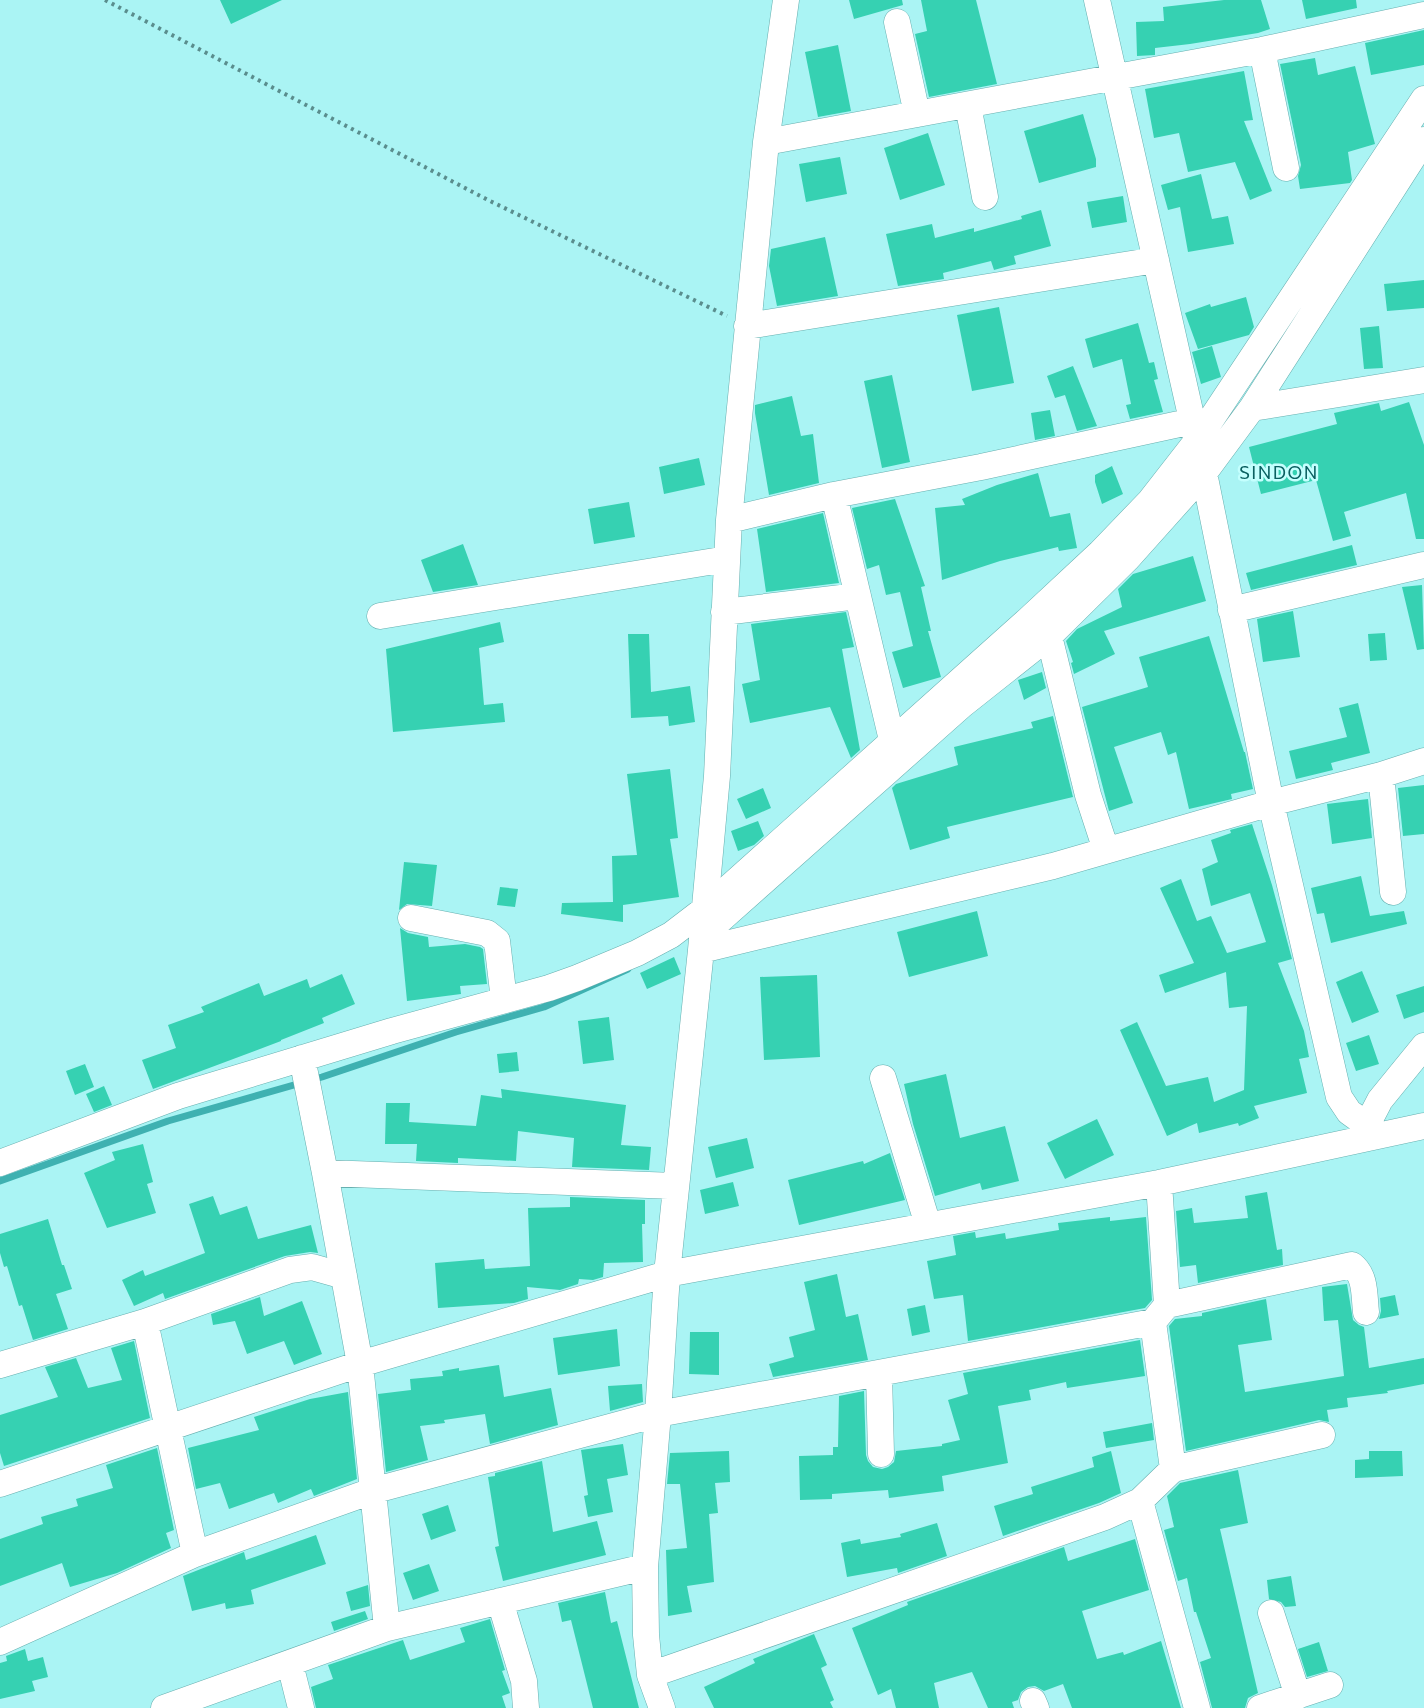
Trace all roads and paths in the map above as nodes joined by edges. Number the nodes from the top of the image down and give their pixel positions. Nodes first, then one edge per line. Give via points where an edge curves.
1 (105, 0) edge
2 (786, 0) edge
3 (1096, 0) edge
4 (1393, 11) edge
5 (1424, 15) edge
6 (897, 22) dead end
7 (1262, 50) junction
8 (1115, 76) junction
9 (1424, 99) edge
10 (968, 105) junction
11 (917, 114) junction
12 (1424, 141) edge
13 (766, 142) junction
14 (1286, 168) dead end
15 (985, 197) dead end
16 (1156, 260) junction
17 (747, 326) junction
18 (1424, 380) edge
19 (1251, 408) junction
20 (1199, 450) junction
21 (834, 495) junction
22 (729, 520) junction
23 (727, 559) junction
24 (1424, 566) edge
25 (858, 596) junction
26 (1231, 610) junction
27 (724, 612) junction
28 (380, 616) dead end
29 (1049, 636) junction
30 (892, 740) junction
31 (1424, 761) edge
32 (1382, 776) junction
33 (1271, 803) junction
34 (1106, 850) junction
35 (1394, 892) dead end
36 (411, 918) dead end
37 (703, 928) junction
38 (504, 1000) junction
39 (1424, 1046) edge
40 (305, 1074) junction
41 (884, 1078) dead end
42 (1424, 1126) edge
43 (1365, 1131) junction
44 (0, 1163) edge
45 (325, 1173) junction
46 (1159, 1183) junction
47 (675, 1186) junction
48 (928, 1225) junction
49 (667, 1274) junction
50 (344, 1276) junction
51 (1366, 1312) dead end
52 (1160, 1314) junction
53 (145, 1322) junction
54 (360, 1364) junction
55 (0, 1365) edge
56 (879, 1372) junction
57 (658, 1414) junction
58 (168, 1428) junction
59 (1322, 1435) dead end
60 (881, 1454) dead end
61 (1173, 1469) junction
62 (0, 1484) edge
63 (372, 1491) junction
64 (1140, 1500) junction
65 (195, 1554) junction
66 (645, 1567) junction
67 (500, 1601) junction
68 (1271, 1614) dead end
69 (387, 1629) junction
70 (0, 1642) edge
71 (290, 1664) junction
72 (650, 1675) junction
73 (1330, 1685) dead end
74 (1298, 1696) junction
75 (164, 1708) edge
76 (301, 1708) edge
77 (526, 1708) edge
78 (662, 1708) edge
79 (1197, 1708) edge
80 (1260, 1708) edge

1 - 17 path via 488,200
2 - 13 street
3 - 8 street
4 - 5 street
4 - 7 street
6 - 11 street
7 - 8 street
7 - 14 street
8 - 10 street
8 - 16 street
9 - 20 street
10 - 11 street
10 - 15 street
11 - 13 street
12 - 19 street
13 - 17 street
16 - 17 street
16 - 20 street
17 - 22 street
18 - 19 street
19 - 20 street
20 - 21 street via 992,465
20 - 26 street
20 - 29 street via 1126,559
20 - 30 street via 1100,554
21 - 22 street
21 - 25 street
22 - 23 street
23 - 27 street
23 - 28 street
24 - 26 street
25 - 27 street
25 - 30 street
26 - 33 street
27 - 37 street via 717,776
29 - 34 street via 1088,795
29 - 37 street via 962,705
30 - 37 street
31 - 32 street
32 - 33 street
32 - 35 street
33 - 34 street
33 - 43 street via 1339,1097
34 - 37 street via 1053,866
36 - 38 street via 487,933 497,941
37 - 38 street via 672,935 558,984
37 - 47 street
38 - 40 street
39 - 43 street via 1380,1100
40 - 44 street via 178,1096
40 - 45 street
41 - 48 street
42 - 43 street
43 - 46 street
45 - 47 street
45 - 50 street
46 - 48 street
46 - 52 street
47 - 49 street
48 - 49 street
49 - 54 street
49 - 57 street
50 - 53 street via 312,1267 290,1270
50 - 54 street
51 - 52 street via 1362,1278 1352,1265
52 - 56 street
52 - 61 street
53 - 55 street
53 - 58 street
54 - 58 street
54 - 63 street
56 - 57 street
56 - 60 street
57 - 63 street
57 - 66 street
58 - 62 street
58 - 65 street
59 - 61 street
61 - 64 street
63 - 65 street
63 - 69 street
64 - 72 street via 1105,1517
64 - 79 street
65 - 70 street
66 - 67 street
66 - 72 street
67 - 69 street
67 - 77 street via 524,1681
68 - 74 street
69 - 71 street
71 - 75 street
71 - 76 street
72 - 78 street
73 - 74 street
74 - 80 street

